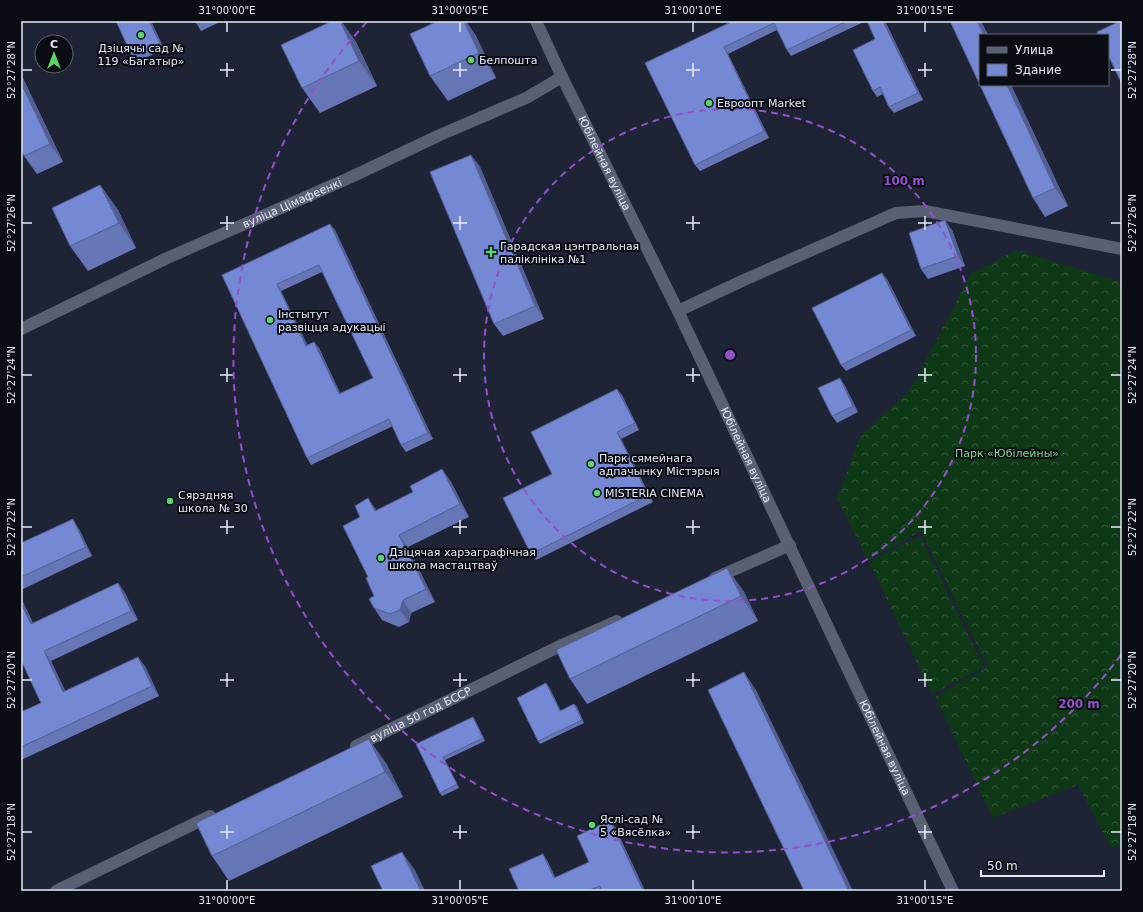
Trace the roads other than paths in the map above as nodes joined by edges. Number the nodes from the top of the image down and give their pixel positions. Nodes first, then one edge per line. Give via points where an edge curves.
1 (536, 21) edge
2 (562, 77) junction
3 (1122, 248) edge
4 (678, 311) junction
5 (21, 329) edge
6 (790, 545) junction
7 (707, 582) edge
8 (628, 617) edge
9 (346, 750) edge
10 (219, 812) edge
11 (56, 891) edge
12 (953, 891) edge

1 - 2 street, Юбілейная вуліца
2 - 4 street, Юбілейная вуліца
2 - 5 street, вуліца Цімафеенкі via 526,98 165,259
3 - 4 street via 925,211 896,213
4 - 6 street, Юбілейная вуліца
6 - 7 street
6 - 12 street, Юбілейная вуліца
8 - 9 street, вуліца 50 год БССР via 562,645
10 - 11 street

